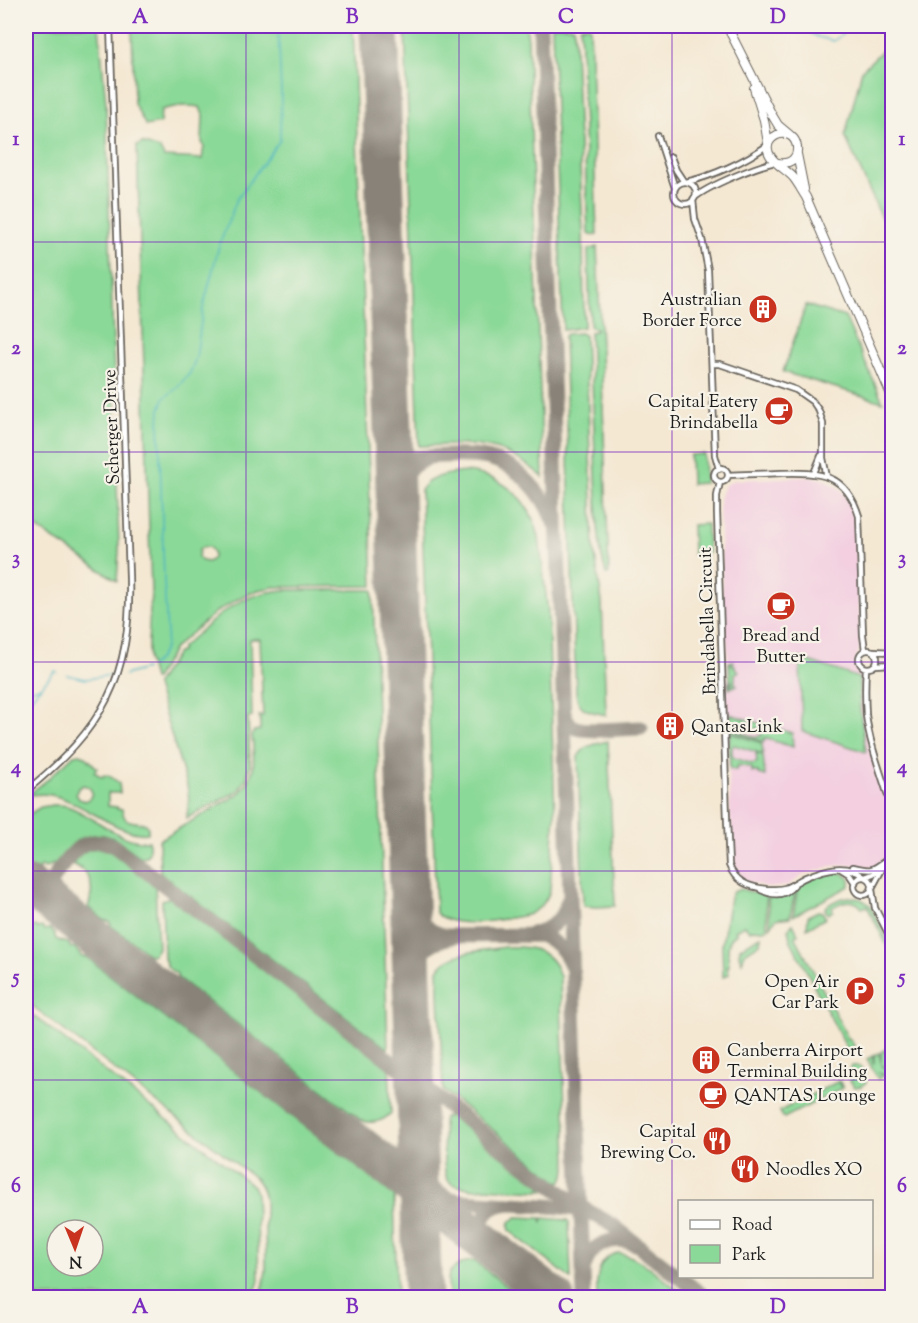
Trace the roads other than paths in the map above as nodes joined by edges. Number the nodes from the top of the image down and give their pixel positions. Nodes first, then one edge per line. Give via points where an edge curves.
1 (110, 26) edge
2 (727, 26) edge
3 (741, 56) junction
4 (658, 136) dead end
5 (791, 136) junction
6 (768, 144) junction
7 (797, 153) junction
8 (671, 157) dead end
9 (777, 162) junction
10 (685, 182) junction
11 (675, 188) junction
12 (806, 197) junction
13 (693, 199) junction
14 (685, 204) junction
15 (696, 219) junction
16 (712, 364) junction
17 (892, 398) edge
18 (822, 450) junction
19 (719, 469) junction
20 (814, 473) junction
21 (728, 475) junction
22 (827, 477) junction
23 (720, 482) junction
24 (865, 650) junction
25 (873, 651) junction
26 (892, 652) edge
27 (892, 664) edge
28 (875, 665) junction
29 (866, 668) junction
30 (26, 791) edge
31 (892, 809) edge
32 (891, 856) edge
33 (885, 864) junction
34 (838, 868) junction
35 (865, 877) junction
36 (855, 883) junction
37 (872, 888) junction
38 (861, 895) junction
39 (875, 908) junction
40 (892, 941) edge

1 - 30 street, Scherger Drive via 128,626 119,672 101,711 61,761
2 - 3 main road
3 - 5 main road via 773,117
3 - 6 main road via 764,120
4 - 11 street
5 - 6 main road via 778,135
5 - 7 main road
6 - 9 main road via 768,153
6 - 10 street via 751,156
7 - 9 main road via 790,162
7 - 12 main road
8 - 10 street
9 - 12 main road
9 - 13 street via 707,189
10 - 11 street
10 - 13 street via 694,188
11 - 14 street via 675,198
12 - 17 main road
13 - 14 street
13 - 15 street
14 - 15 street
15 - 16 street via 708,270
16 - 18 street via 804,394 821,416
16 - 19 street via 715,455
18 - 20 street
18 - 22 street
19 - 21 street via 725,469
19 - 23 street via 714,474
20 - 21 street
20 - 22 street
21 - 23 street
22 - 24 street via 850,494 859,516
23 - 34 street, Brindabella Circuit via 717,524 729,865 741,882 769,894 780,894 806,876
24 - 25 street
24 - 29 street via 859,660
25 - 26 street
25 - 28 street via 877,657
27 - 28 street
28 - 29 street
29 - 31 street via 868,725
32 - 33 street
32 - 34 street, Brindabella Circuit via 870,870
33 - 35 street
33 - 37 street
34 - 35 street via 852,869
34 - 36 street
35 - 36 street
35 - 37 street
36 - 38 street via 855,890
37 - 38 street
37 - 39 street
38 - 39 street
39 - 40 street

